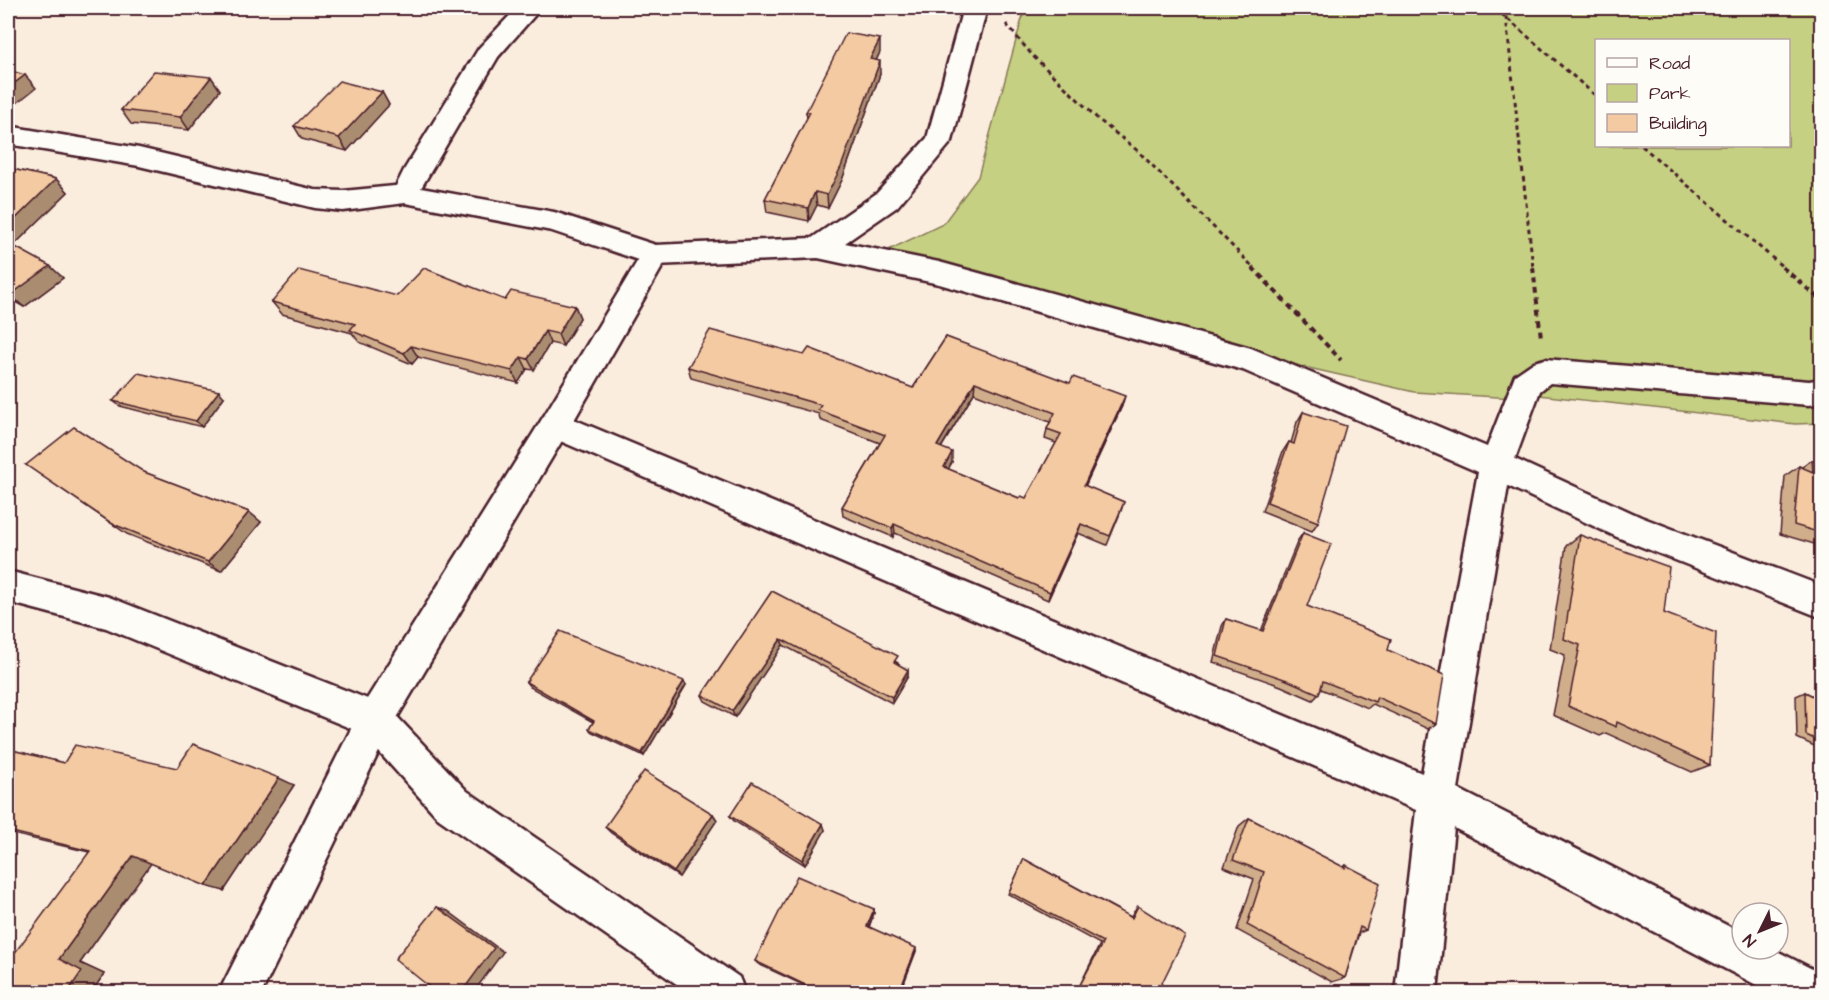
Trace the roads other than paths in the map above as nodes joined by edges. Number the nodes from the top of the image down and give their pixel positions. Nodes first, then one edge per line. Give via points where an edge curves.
1 (529, 8) edge
2 (975, 8) edge
3 (8, 135) edge
4 (405, 194) junction
5 (818, 248) junction
6 (655, 255) junction
7 (1821, 391) edge
8 (555, 425) junction
9 (1496, 465) junction
10 (8, 587) edge
11 (1821, 602) edge
12 (375, 720) junction
13 (1437, 799) junction
14 (240, 993) edge
15 (724, 993) edge
16 (1416, 993) edge
17 (1813, 993) edge

1 - 4 street via 488,53
2 - 5 street via 939,141 887,200
3 - 4 street via 139,157 315,199 343,201
4 - 6 street via 554,222
5 - 6 street
5 - 9 street via 939,273 1251,360
6 - 8 street
7 - 9 street via 1798,393 1545,371 1526,384
8 - 12 street
8 - 13 street
9 - 11 street via 1629,527
9 - 13 street
10 - 12 street via 109,613
12 - 14 street
12 - 15 street via 453,805
13 - 16 street
13 - 17 street

